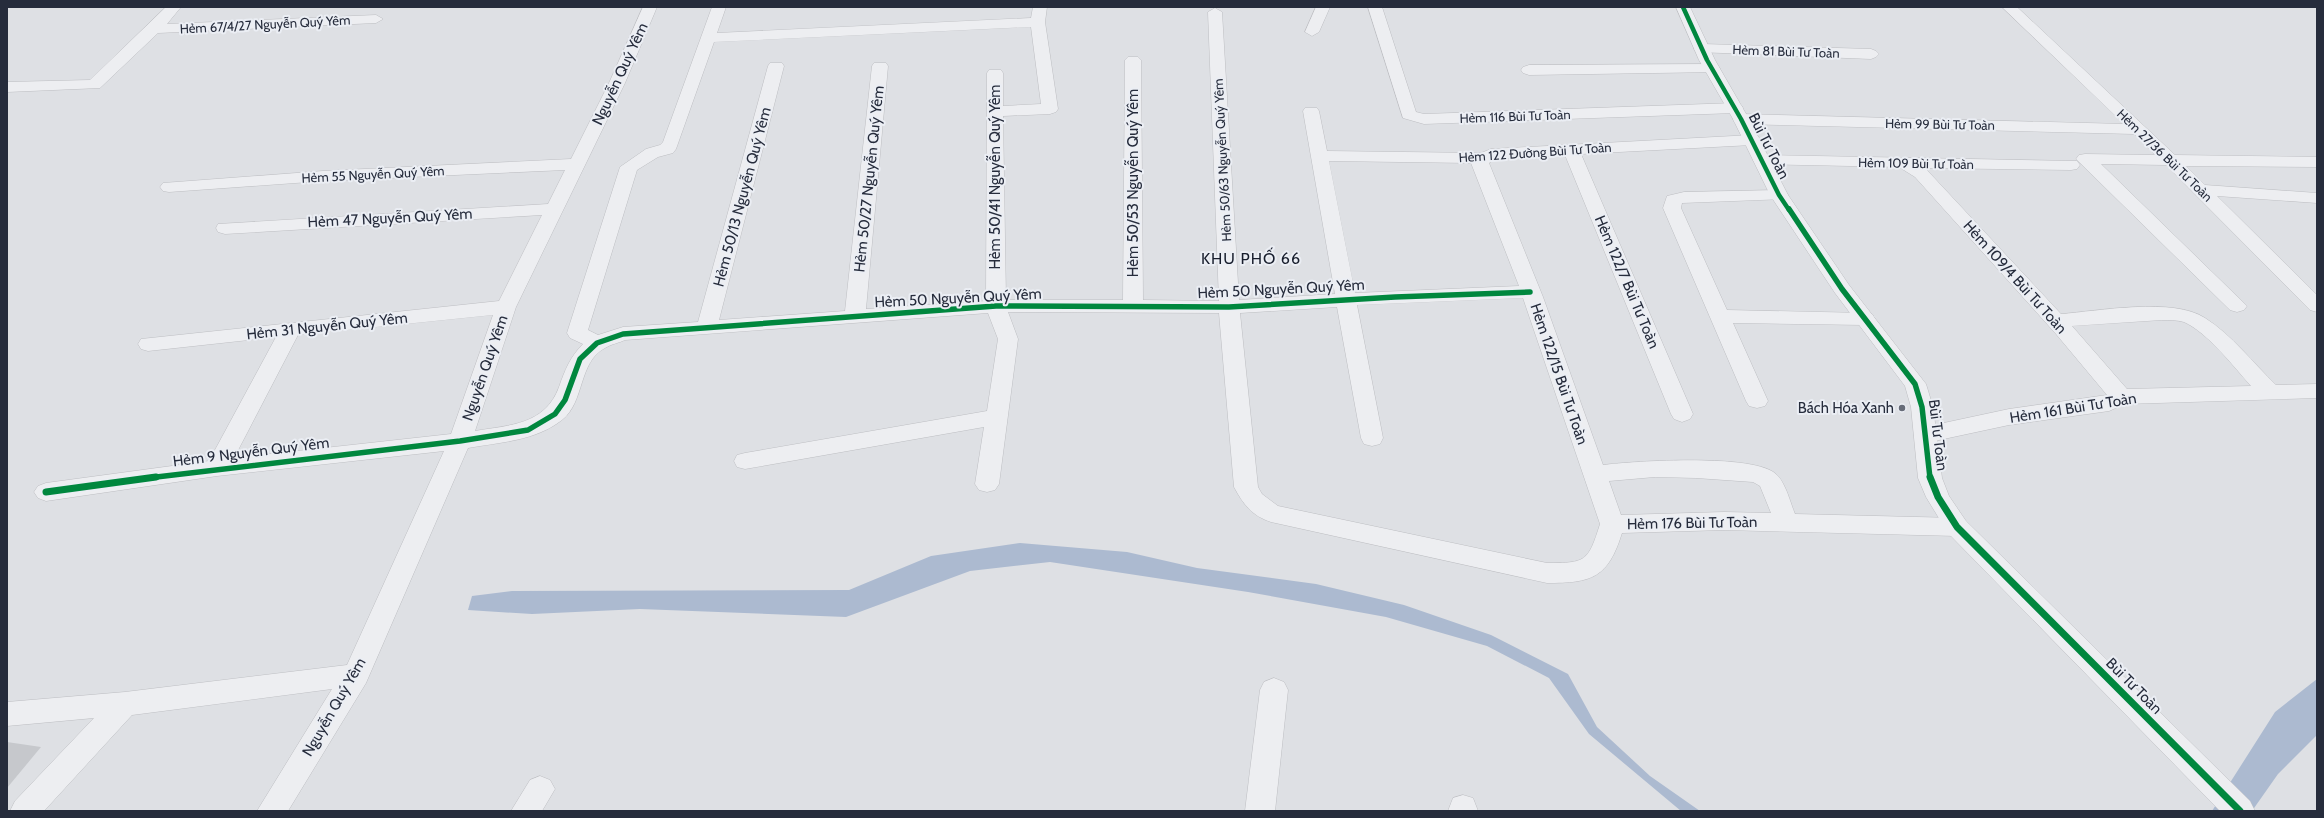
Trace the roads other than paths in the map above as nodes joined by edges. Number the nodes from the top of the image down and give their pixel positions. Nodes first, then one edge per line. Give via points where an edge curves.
1 (174, 7) edge
2 (650, 7) edge
3 (719, 7) edge
4 (1323, 7) edge
5 (1375, 7) edge
6 (1683, 7) edge
7 (2009, 7) edge
8 (1215, 12) dead end
9 (1039, 14) edge
10 (376, 19) dead end
11 (154, 29) junction
12 (1312, 32) dead end
13 (707, 38) junction
14 (1702, 49) junction
15 (1871, 54) dead end
16 (1133, 60) dead end
17 (776, 66) dead end
18 (880, 66) dead end
19 (1712, 69) junction
20 (1530, 70) dead end
21 (995, 73) dead end
22 (7, 87) edge
23 (995, 111) junction
24 (1311, 111) dead end
25 (1738, 114) junction
26 (2139, 129) junction
27 (1752, 140) junction
28 (1571, 150) junction
29 (1319, 156) junction
30 (1484, 158) junction
31 (1762, 160) junction
32 (2170, 160) junction
33 (2317, 162) edge
34 (1904, 163) junction
35 (578, 164) junction
36 (2071, 165) dead end
37 (169, 187) dead end
38 (2201, 190) junction
39 (1779, 195) junction
40 (2317, 198) edge
41 (554, 209) junction
42 (225, 228) dead end
43 (1530, 292) junction
44 (1345, 300) junction
45 (996, 306) junction
46 (1133, 306) junction
47 (2237, 306) dead end
48 (2317, 306) edge
49 (506, 307) junction
50 (1229, 307) junction
51 (855, 316) junction
52 (1719, 316) junction
53 (1865, 319) junction
54 (2055, 321) junction
55 (707, 327) junction
56 (290, 330) junction
57 (597, 343) junction
58 (148, 344) dead end
59 (2317, 391) edge
60 (2270, 392) junction
61 (2121, 397) junction
62 (1757, 401) dead end
63 (1682, 414) dead end
64 (997, 417) junction
65 (1926, 435) junction
66 (1372, 438) dead end
67 (460, 441) junction
68 (745, 461) dead end
69 (217, 468) junction
70 (1594, 475) junction
71 (987, 484) dead end
72 (46, 492) dead end
73 (1787, 522) junction
74 (1612, 524) junction
75 (1957, 527) junction
76 (1413, 543) joint
77 (356, 675) junction
78 (1274, 690) dead end
79 (126, 704) junction
80 (7, 714) edge
81 (25, 811) edge
82 (272, 811) edge
83 (1260, 811) edge
84 (2240, 811) edge

1 - 11 street
2 - 35 street, Nguyễn Quý Yêm
3 - 13 street
4 - 12 street
5 - 25 street, Hẻm 116 Bùi Tư Toàn via 1410,115 1424,119
6 - 14 street, Bùi Tư Toàn
7 - 26 street, Hẻm 27/36 Bùi Tư Toàn
8 - 50 street, Hẻm 50/63 Nguyễn Quý Yêm
9 - 13 street
9 - 23 street via 1050,108
10 - 11 street, Hẻm 67/4/27 Nguyễn Quý Yêm
11 - 22 street via 94,85
13 - 57 street via 671,142 666,149 652,153 629,167 576,333
14 - 15 street, Hẻm 81 Bùi Tư Toàn
14 - 19 street, Bùi Tư Toàn
16 - 46 street, Hẻm 50/53 Nguyễn Quý Yêm
17 - 55 street, Hẻm 50/13 Nguyễn Quý Yêm
18 - 51 street, Hẻm 50/27 Nguyễn Quý Yêm
19 - 20 street
19 - 25 street, Bùi Tư Toàn
21 - 23 street, Hẻm 50/41 Nguyễn Quý Yêm
23 - 45 street, Hẻm 50/41 Nguyễn Quý Yêm
24 - 29 street
25 - 26 street, Hẻm 99 Bùi Tư Toàn
25 - 27 street, Bùi Tư Toàn
26 - 32 street, Hẻm 27/36 Bùi Tư Toàn
27 - 28 street, Hẻm 122 Đường Bùi Tư Toàn
27 - 31 street, Bùi Tư Toàn
28 - 30 street, Hẻm 122 Đường Bùi Tư Toàn via 1491,154
28 - 63 street, Hẻm 122/7 Bùi Tư Toàn
29 - 30 street, Hẻm 122 Đường Bùi Tư Toàn
29 - 44 street
30 - 43 street, Hẻm 122/15 Bùi Tư Toàn via 1480,163 1496,198
31 - 34 street, Hẻm 109 Bùi Tư Toàn
31 - 39 street, Bùi Tư Toàn
32 - 33 street
32 - 38 street, Hẻm 27/36 Bùi Tư Toàn
32 - 47 street via 2085,159
34 - 36 street, Hẻm 109 Bùi Tư Toàn
34 - 54 street, Hẻm 109/4 Bùi Tư Toàn via 1921,174
35 - 37 street, Hẻm 55 Nguyễn Quý Yêm via 323,176
35 - 41 street, Nguyễn Quý Yêm
38 - 40 street
38 - 48 street, Hẻm 27/36 Bùi Tư Toàn
39 - 52 street via 1684,197 1673,200 1672,208
39 - 53 street, Bùi Tư Toàn
41 - 42 street, Hẻm 47 Nguyễn Quý Yêm
41 - 49 street, Nguyễn Quý Yêm
43 - 44 street, Hẻm 50 Nguyễn Quý Yêm
43 - 70 street, Hẻm 122/15 Bùi Tư Toàn
44 - 50 street, Hẻm 50 Nguyễn Quý Yêm
44 - 66 street
45 - 46 street, Hẻm 50 Nguyễn Quý Yêm
45 - 51 street, Hẻm 50 Nguyễn Quý Yêm
45 - 64 street, Hẻm 50/41 Nguyễn Quý Yêm via 1008,339
46 - 50 street, Hẻm 50 Nguyễn Quý Yêm
49 - 56 street, Hẻm 31 Nguyễn Quý Yêm
49 - 67 street, Nguyễn Quý Yêm
50 - 76 street, Hẻm 50/63 Nguyễn Quý Yêm via 1246,487 1253,500 1271,513
51 - 55 street, Hẻm 50 Nguyễn Quý Yêm
52 - 53 street
52 - 62 street
53 - 65 street, Bùi Tư Toàn via 1915,384 1922,399
54 - 60 street via 2160,314 2189,318 2217,339
54 - 61 street, Hẻm 109/4 Bùi Tư Toàn
55 - 57 street, Hẻm 50 Nguyễn Quý Yêm via 622,334
56 - 58 street, Hẻm 31 Nguyễn Quý Yêm
56 - 69 street
57 - 67 street, Hẻm 50 Nguyễn Quý Yêm via 580,358 565,400 555,414 528,430
59 - 60 street, Hẻm 161 Bùi Tư Toàn
60 - 61 street, Hẻm 161 Bùi Tư Toàn
61 - 65 street, Hẻm 161 Bùi Tư Toàn via 2109,404 2009,417
64 - 68 street
64 - 71 street, Hẻm 50/41 Nguyễn Quý Yêm
65 - 75 street, Bùi Tư Toàn via 1931,480 1941,503
67 - 69 street, Hẻm 9 Nguyễn Quý Yêm
67 - 77 street, Nguyễn Quý Yêm
69 - 72 street, Hẻm 9 Nguyễn Quý Yêm
70 - 73 street via 1659,469 1758,474 1769,481
70 - 74 street, Hẻm 122/15 Bùi Tư Toàn
73 - 74 street, Hẻm 176 Bùi Tư Toàn
73 - 75 street, Hẻm 176 Bùi Tư Toàn
74 - 76 street, Hẻm 176 Bùi Tư Toàn via 1596,565 1576,574 1547,573
75 - 84 street, Bùi Tư Toàn via 1977,550
77 - 79 street
77 - 82 street, Nguyễn Quý Yêm
78 - 83 street
79 - 80 street
79 - 81 street

